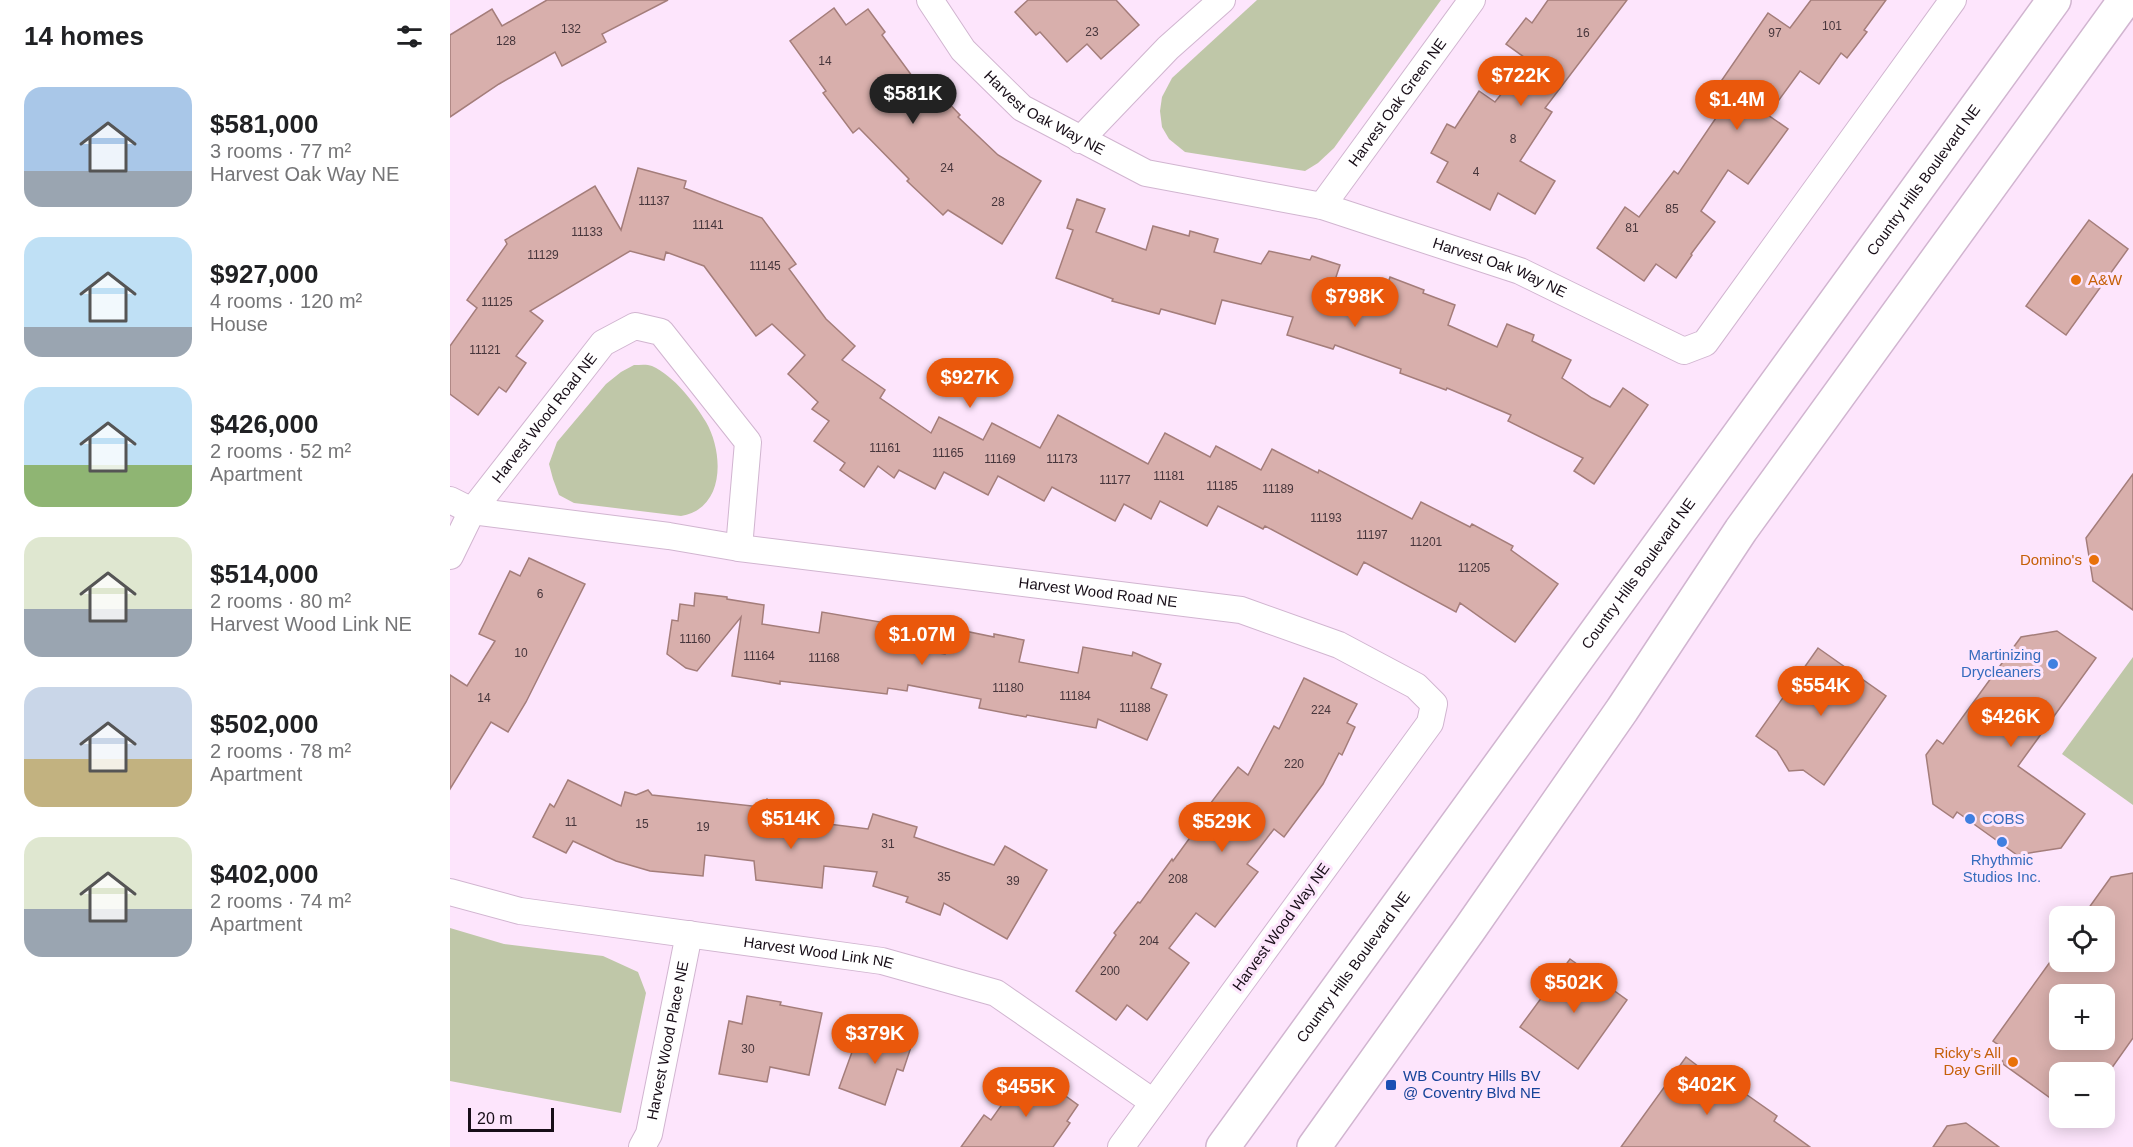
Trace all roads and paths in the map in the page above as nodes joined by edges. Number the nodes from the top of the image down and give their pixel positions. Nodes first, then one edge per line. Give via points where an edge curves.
1 (930, 0) edge
2 (1222, 0) edge
3 (1472, 0) edge
4 (1953, 0) edge
5 (2054, 0) edge
6 (2125, 0) edge
7 (1080, 140) junction
8 (1322, 206) junction
9 (461, 505) edge
10 (739, 548) junction
11 (450, 556) edge
12 (1434, 704) joint
13 (450, 892) edge
14 (689, 934) junction
15 (1153, 1102) junction
16 (642, 1147) edge
17 (1121, 1147) edge
18 (1223, 1147) edge
19 (1314, 1147) edge

1 - 7 street, Harvest Oak Way NE via 963,50 1022,108
2 - 7 street via 1168,48
3 - 8 street, Harvest Oak Green NE
4 - 8 street, Harvest Oak Way NE via 1705,343 1684,351 1520,272
5 - 18 main road, Country Hills Boulevard NE
6 - 19 main road via 1753,512 1622,710
7 - 8 street, Harvest Oak Way NE via 1146,173
9 - 10 street, Harvest Wood Road NE
9 - 10 street, Harvest Wood Road NE via 603,343 635,326 661,332 748,442
9 - 11 street
10 - 12 street, Harvest Wood Road NE via 1241,610 1339,645 1416,686
12 - 15 street, Harvest Wood Way NE via 1430,723
13 - 14 street, Harvest Wood Link NE via 520,911
14 - 15 street, Harvest Wood Link NE via 882,961 996,993
14 - 16 street, Harvest Wood Place NE via 649,1134
15 - 17 street, Harvest Wood Way NE

